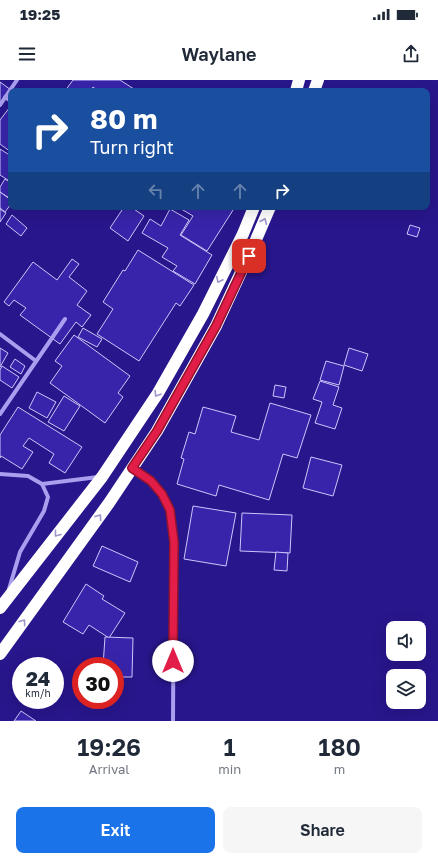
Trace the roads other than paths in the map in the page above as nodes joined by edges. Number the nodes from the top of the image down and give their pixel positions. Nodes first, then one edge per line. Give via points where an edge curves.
1 (8, 94) edge
2 (6, 97) joint
3 (0, 105) edge
4 (253, 210) edge
5 (269, 210) edge
6 (65, 319) dead end
7 (0, 334) edge
8 (36, 361) junction
9 (0, 414) edge
10 (132, 468) junction
11 (0, 474) edge
12 (102, 477) junction
13 (42, 484) junction
14 (3, 605) edge
15 (0, 654) edge
16 (173, 721) edge

1 - 2 street
2 - 3 street
4 -> 12 highway via 195,327 158,393
10 -> 5 highway via 157,431 216,326
6 - 8 street
7 - 8 street
8 - 9 street
15 -> 10 highway via 110,503
10 - 16 street via 151,481 162,494 170,510 174,542
11 - 13 street via 28,476
12 - 13 street
12 -> 14 highway
13 - 14 street via 48,497 44,511 20,552

